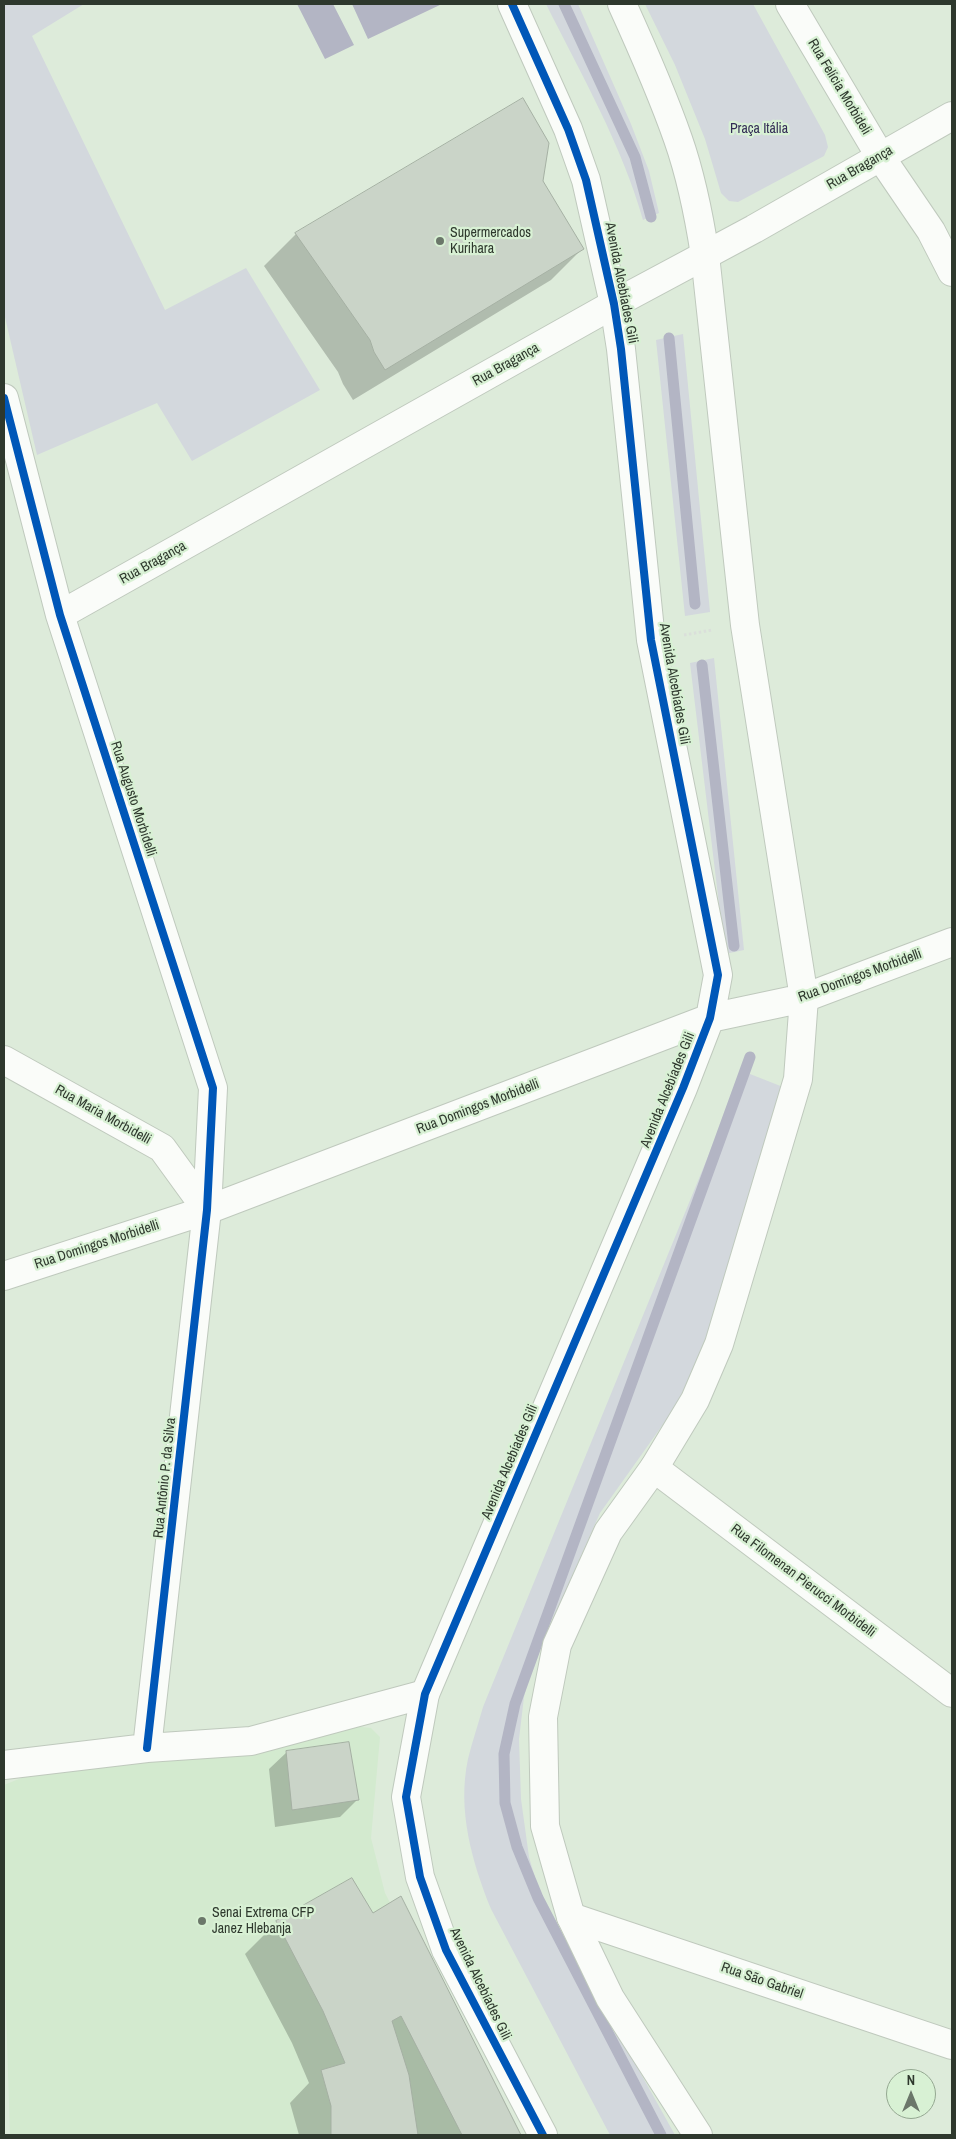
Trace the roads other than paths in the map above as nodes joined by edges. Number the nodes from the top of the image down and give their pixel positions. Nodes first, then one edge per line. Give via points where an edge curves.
1 (512, 4) edge
2 (622, 4) edge
3 (790, 4) edge
4 (952, 116) edge
5 (880, 156) junction
6 (705, 255) junction
7 (952, 272) edge
8 (614, 304) junction
9 (4, 398) edge
10 (60, 615) junction
11 (952, 942) edge
12 (804, 998) junction
13 (710, 1018) junction
14 (4, 1060) edge
15 (207, 1210) junction
16 (4, 1276) edge
17 (654, 1468) junction
18 (952, 1693) edge
19 (425, 1694) junction
20 (147, 1748) junction
21 (4, 1765) edge
22 (571, 1917) junction
23 (952, 2045) edge
24 (543, 2135) edge
25 (698, 2135) edge

1 - 8 street, Avenida Alcebíades Gili via 568,129 586,180
2 - 6 street via 679,140
3 - 5 street, Rua Felícia Morbideli
4 - 5 street, Rua Bragança
5 - 6 street, Rua Bragança
5 - 7 street, Rua Felícia Morbideli via 930,231
6 - 8 street, Rua Bragança
6 - 12 street via 745,625
8 - 10 street, Rua Bragança
8 - 13 street, Avenida Alcebíades Gili via 622,349 652,640 718,975
9 - 10 street, Rua Augusto Morbidelli
10 - 15 street, Rua Augusto Morbidelli via 213,1088
11 - 12 street, Rua Domingos Morbidelli
12 - 13 street, Rua Domingos Morbidelli
12 - 17 street via 798,1080 719,1344 695,1400
13 - 15 street, Rua Domingos Morbidelli
13 - 19 street, Avenida Alcebíades Gili
14 - 15 street, Rua Maria Morbidelli via 162,1148
15 - 16 street, Rua Domingos Morbidelli
15 - 20 street, Rua Antônio P. da Silva
17 - 18 street, Rua Filomenan Pierucci Morbidelli
17 - 22 street via 608,1532 557,1645 545,1708 545,1826
19 - 20 street via 251,1741
19 - 24 street, Avenida Alcebíades Gili via 406,1797 420,1877 446,1950
20 - 21 street
22 - 23 street, Rua São Gabriel
22 - 25 street via 610,1998

